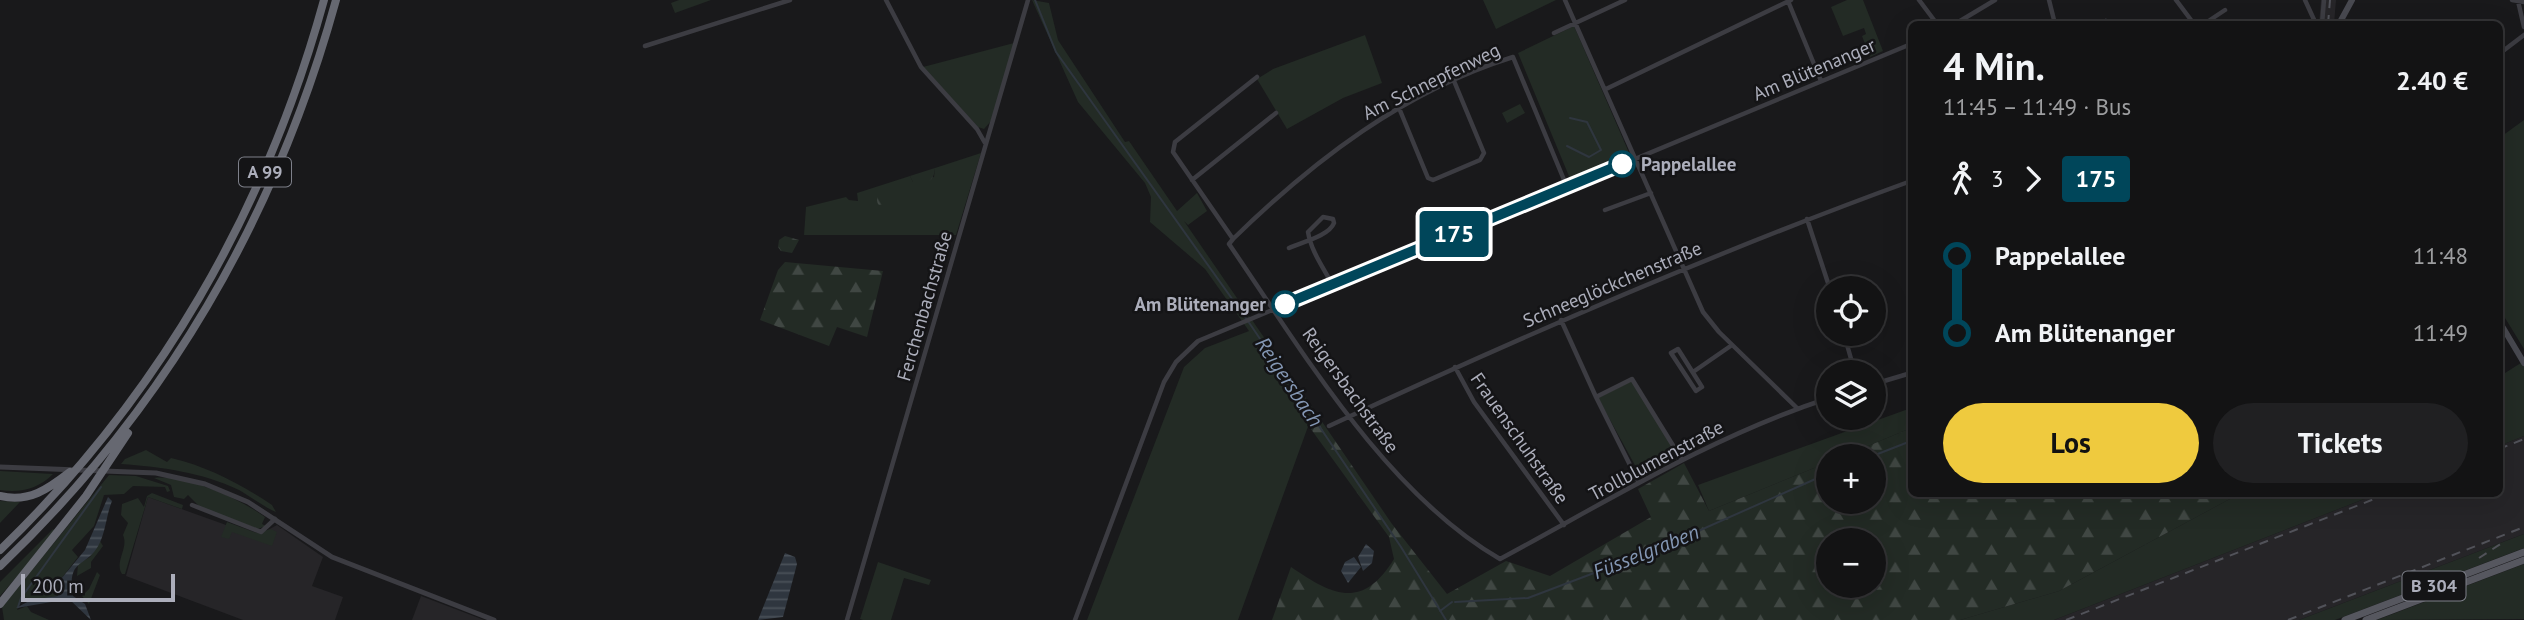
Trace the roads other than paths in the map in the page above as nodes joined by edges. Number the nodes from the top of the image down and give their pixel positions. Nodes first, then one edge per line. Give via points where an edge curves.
1 (324, 0) edge
2 (336, 0) edge
3 (790, 0) edge
4 (886, 0) edge
5 (1028, 0) edge
6 (1565, 0) edge
7 (1625, 0) edge
8 (1919, 0) edge
9 (1995, 0) edge
10 (2049, 0) edge
11 (2176, 0) edge
12 (2305, 0) edge
13 (2324, 0) edge
14 (2352, 0) edge
15 (1789, 1) edge
16 (2518, 1) edge
17 (2225, 10) dead end
18 (1935, 21) edge
19 (1960, 21) edge
20 (2054, 21) edge
21 (2192, 21) edge
22 (2208, 21) edge
23 (2315, 21) edge
24 (2322, 21) edge
25 (2341, 21) edge
26 (1575, 23) junction
27 (2524, 27) edge
28 (1554, 33) dead end
29 (2524, 35) edge
30 (1908, 45) edge
31 (645, 46) dead end
32 (2503, 51) edge
33 (1258, 77) dead end
34 (1821, 81) junction
35 (1454, 82) junction
36 (1606, 89) junction
37 (1399, 108) junction
38 (1276, 113) dead end
39 (990, 130) junction
40 (979, 132) junction
41 (986, 144) junction
42 (1636, 158) junction
43 (1192, 180) junction
44 (1908, 182) edge
45 (1567, 187) junction
46 (1651, 193) junction
47 (1605, 210) dead end
48 (1807, 219) junction
49 (1233, 239) junction
50 (1309, 239) junction
51 (1289, 248) dead end
52 (1684, 268) junction
53 (1826, 276) edge
54 (1332, 285) junction
55 (1274, 308) junction
56 (1561, 320) junction
57 (2503, 328) edge
58 (1732, 345) junction
59 (2522, 360) edge
60 (1455, 367) junction
61 (1693, 372) junction
62 (1908, 374) edge
63 (1886, 380) edge
64 (1595, 397) junction
65 (1816, 402) edge
66 (144, 405) junction
67 (1797, 408) junction
68 (1351, 416) junction
69 (1329, 426) dead end
70 (86, 460) junction
71 (1682, 460) junction
72 (0, 467) edge
73 (1639, 483) junction
74 (0, 496) edge
75 (192, 506) dead end
76 (275, 519) junction
77 (1564, 525) junction
78 (0, 550) edge
79 (2524, 552) edge
80 (1500, 559) joint
81 (2524, 560) edge
82 (0, 566) edge
83 (0, 604) edge
84 (494, 620) edge
85 (847, 620) edge
86 (1075, 620) edge
87 (2345, 620) edge
88 (2367, 620) edge

1 - 70 highway, A 99 via 285,122 231,243 162,359
2 - 66 highway, A 99 via 302,112 258,215 222,285
3 - 31 street
4 - 40 street via 921,67
5 - 39 street, Ferchenbachstraße
6 - 26 street
7 - 26 street
8 - 18 street
9 - 19 street
10 - 20 street
11 - 21 street
12 - 23 street
13 - 24 street
14 - 25 main road
15 - 34 street
15 - 36 street
16 - 27 street
17 - 22 street
26 - 28 street
26 - 36 street
29 - 32 street
30 - 34 street, Am Blütenanger
33 - 43 street, Reigersbachstraße via 1175,142 1172,152
34 - 42 street, Am Blütenanger
35 - 37 street, Am Schnepfenweg
35 - 37 street via 1484,153 1480,160 1433,180 1428,178
35 - 45 street, Am Schnepfenweg via 1513,57
36 - 42 street
37 - 49 street, Am Schnepfenweg via 1323,157
38 - 43 street
39 - 40 street
39 - 41 street, Ferchenbachstraße
40 - 41 street
41 - 85 street, Ferchenbachstraße
42 - 45 street, Am Blütenanger
42 - 46 street
43 - 49 street, Reigersbachstraße
44 - 48 street, Schneeglöckchenstraße
45 - 54 street, Am Blütenanger
46 - 47 street
46 - 52 street
48 - 52 street, Schneeglöckchenstraße
48 - 53 street
49 - 55 street, Reigersbachstraße via 1229,244
50 - 50 street via 1308,232 1324,217 1333,219 1331,230
50 - 51 street
50 - 54 street
52 - 56 street, Schneeglöckchenstraße
52 - 58 street via 1707,319
54 - 55 street, Am Blütenanger
55 - 68 street, Reigersbachstraße
55 - 86 street, Am Blütenanger via 1198,341 1176,362 1164,382
56 - 60 street, Schneeglöckchenstraße
56 - 64 street
57 - 59 main road
58 - 61 street
58 - 67 street
60 - 68 street, Schneeglöckchenstraße
60 - 77 street, Frauenschuhstraße via 1474,402
61 - 61 street via 1678,349 1671,353 1696,391 1702,387
62 - 63 street
64 - 71 street via 1632,379
64 - 73 street
65 - 67 street, Trollblumenstraße
66 - 82 highway, A 99 via 79,485
66 - 83 highway via 93,487
67 - 71 street, Trollblumenstraße
68 - 69 street, Schneeglöckchenstraße
68 - 80 street, Reigersbachstraße via 1394,472 1440,519
70 - 74 highway via 39,494
70 - 78 highway, A 99
71 - 73 street, Trollblumenstraße
72 - 76 street via 156,473 205,484
73 - 77 street, Trollblumenstraße
75 - 76 street via 261,532
76 - 84 street via 332,557
77 - 80 street, Trollblumenstraße
79 - 87 main road, B 304
81 - 88 main road, B 304

